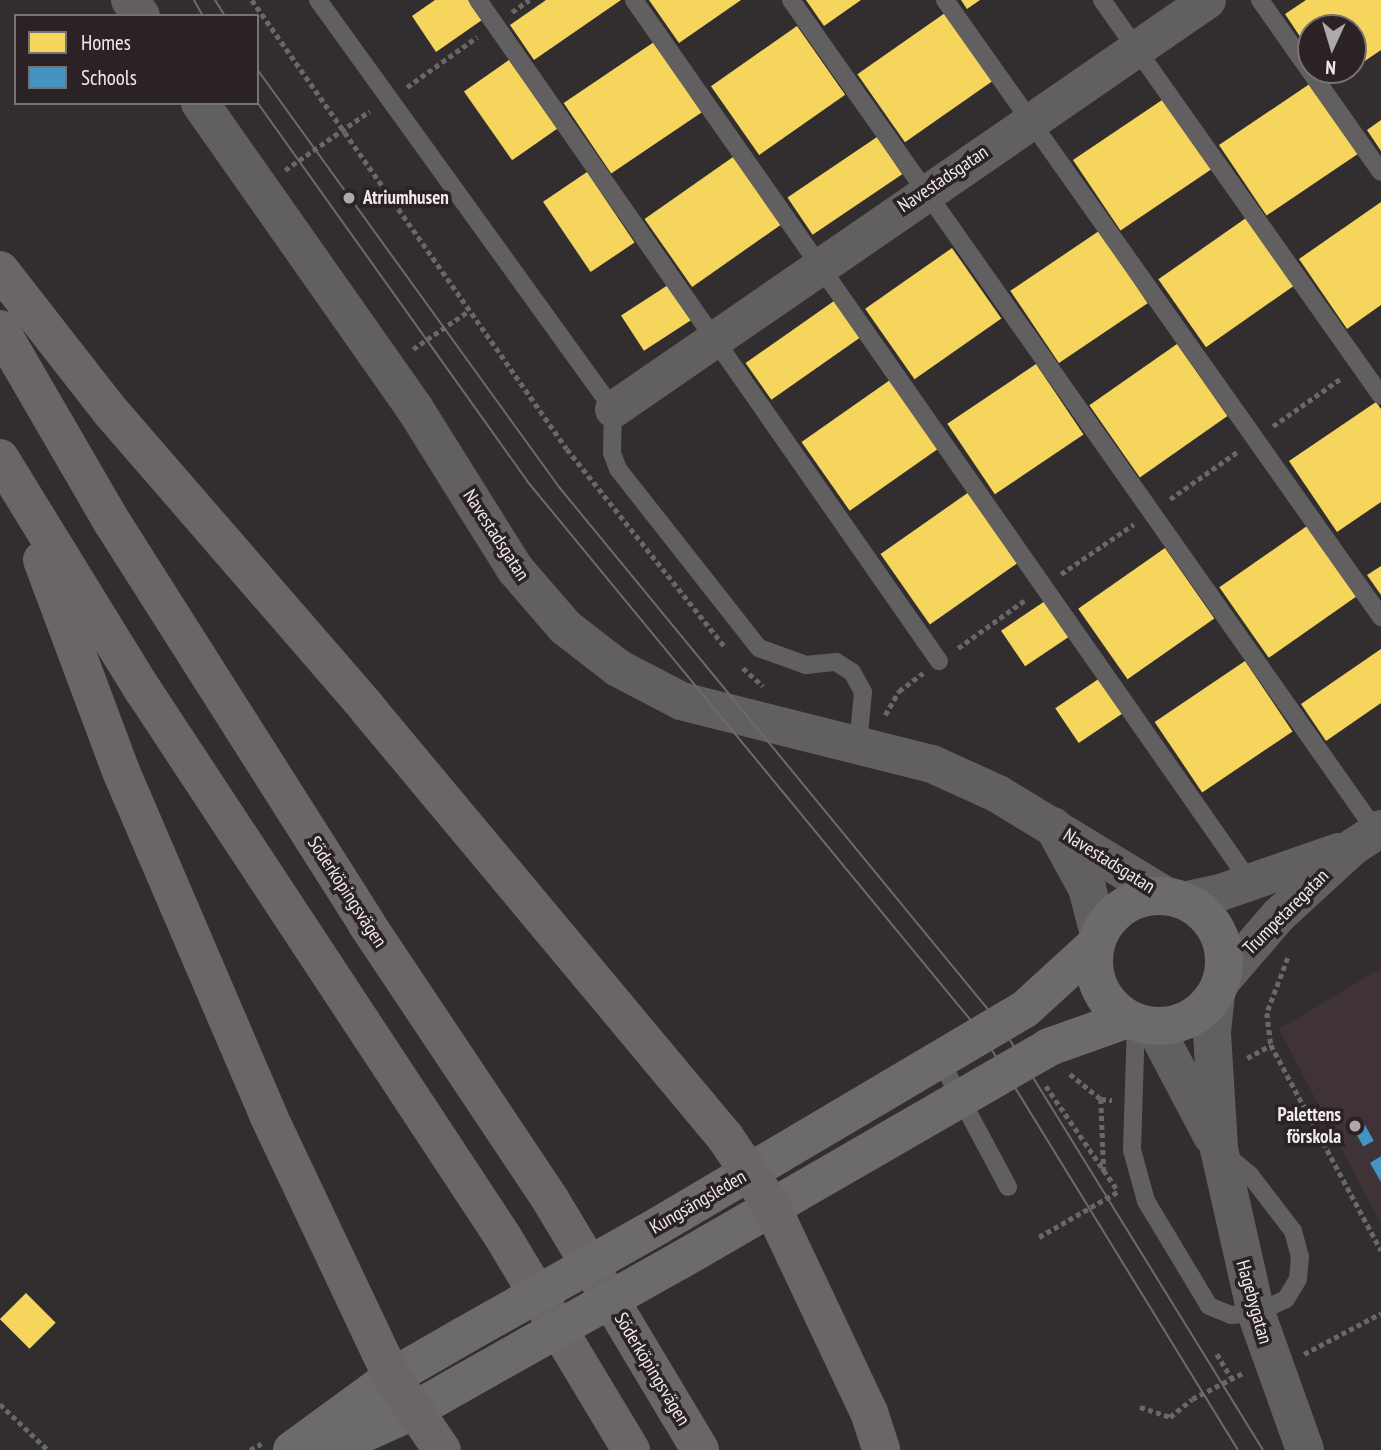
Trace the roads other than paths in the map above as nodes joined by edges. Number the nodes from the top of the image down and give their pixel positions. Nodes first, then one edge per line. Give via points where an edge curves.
1 (318, 0) edge
2 (478, 0) edge
3 (634, 0) edge
4 (791, 0) edge
5 (945, 0) edge
6 (1102, 0) edge
7 (1207, 0) edge
8 (1260, 0) edge
9 (1136, 48) junction
10 (201, 105) edge
11 (1029, 120) junction
12 (1381, 172) edge
13 (926, 191) junction
14 (822, 264) junction
15 (0, 270) edge
16 (0, 329) edge
17 (716, 340) junction
18 (1381, 396) edge
19 (613, 409) junction
20 (6, 468) edge
21 (1381, 617) edge
22 (939, 662) road end
23 (859, 732) junction
24 (1053, 826) junction
25 (1370, 835) edge
26 (1250, 882) junction
27 (1174, 898) junction
28 (1098, 939) junction
29 (1219, 987) junction
30 (1139, 1022) junction
31 (940, 1060) junction
32 (960, 1097) junction
33 (1219, 1149) junction
34 (749, 1173) junction
35 (1008, 1186) dead end
36 (771, 1206) junction
37 (1256, 1313) junction
38 (392, 1377) junction
39 (413, 1411) junction
40 (292, 1450) edge
41 (327, 1450) edge
42 (442, 1450) edge
43 (631, 1450) edge
44 (701, 1450) edge
45 (881, 1450) edge
46 (1305, 1450) edge

1 - 19 lane
2 - 17 lane
3 - 14 lane
4 - 13 lane
5 - 11 lane
6 - 9 lane
7 - 9 street, Navestadsgatan
8 - 12 lane
9 - 11 street, Navestadsgatan
9 - 18 lane
10 - 23 street, Navestadsgatan via 415,409 515,569 565,627 618,668 681,701
11 - 13 street, Navestadsgatan
11 - 21 lane
13 - 14 street, Navestadsgatan
13 - 25 lane via 1152,512
14 - 17 street, Navestadsgatan
14 - 26 lane
15 - 34 highway via 111,412 558,935
16 - 44 highway, Söderköpingsvägen via 112,522 366,923 550,1199
17 - 19 street, Navestadsgatan
17 - 22 lane
19 - 23 lane via 612,453 618,468 751,637 778,658 806,665 836,662 852,672 863,692
20 - 38 highway via 120,769 188,933
20 - 43 highway via 150,702 503,1237
23 - 24 street, Navestadsgatan via 999,794
24 - 27 street, Navestadsgatan
24 - 28 street, Navestadsgatan via 1087,888
25 - 26 street, Trumpetaregatan
25 - 29 street, Trumpetaregatan via 1278,915
26 - 27 street, Trumpetaregatan
27 - 28 main road via 1131,902 1117,911
27 - 29 main road via 1211,922 1221,941
28 - 30 main road via 1095,976 1102,994
28 - 31 main road, Kungsängsleden via 1025,1009
29 - 30 main road via 1206,1007 1182,1022
29 - 33 street, Hagebygatan via 1212,1033
30 - 32 main road, Kungsängsleden via 1071,1037
30 - 33 street, Hagebygatan
30 - 37 lane via 1132,1150 1146,1201 1209,1306 1231,1315
31 - 32 lane
31 - 34 main road, Kungsängsleden
32 - 35 lane
32 - 36 main road, Kungsängsleden
33 - 37 street, Hagebygatan
33 - 37 lane via 1250,1175 1293,1231 1300,1257 1298,1279 1286,1299
34 - 36 highway
34 - 38 main road, Kungsängsleden, bridge
36 - 39 main road, Kungsängsleden, bridge
36 - 45 highway via 869,1412
37 - 46 street, Hagebygatan
38 - 39 highway
38 - 40 main road, Kungsängsleden
39 - 41 main road, Kungsängsleden
39 - 42 highway

